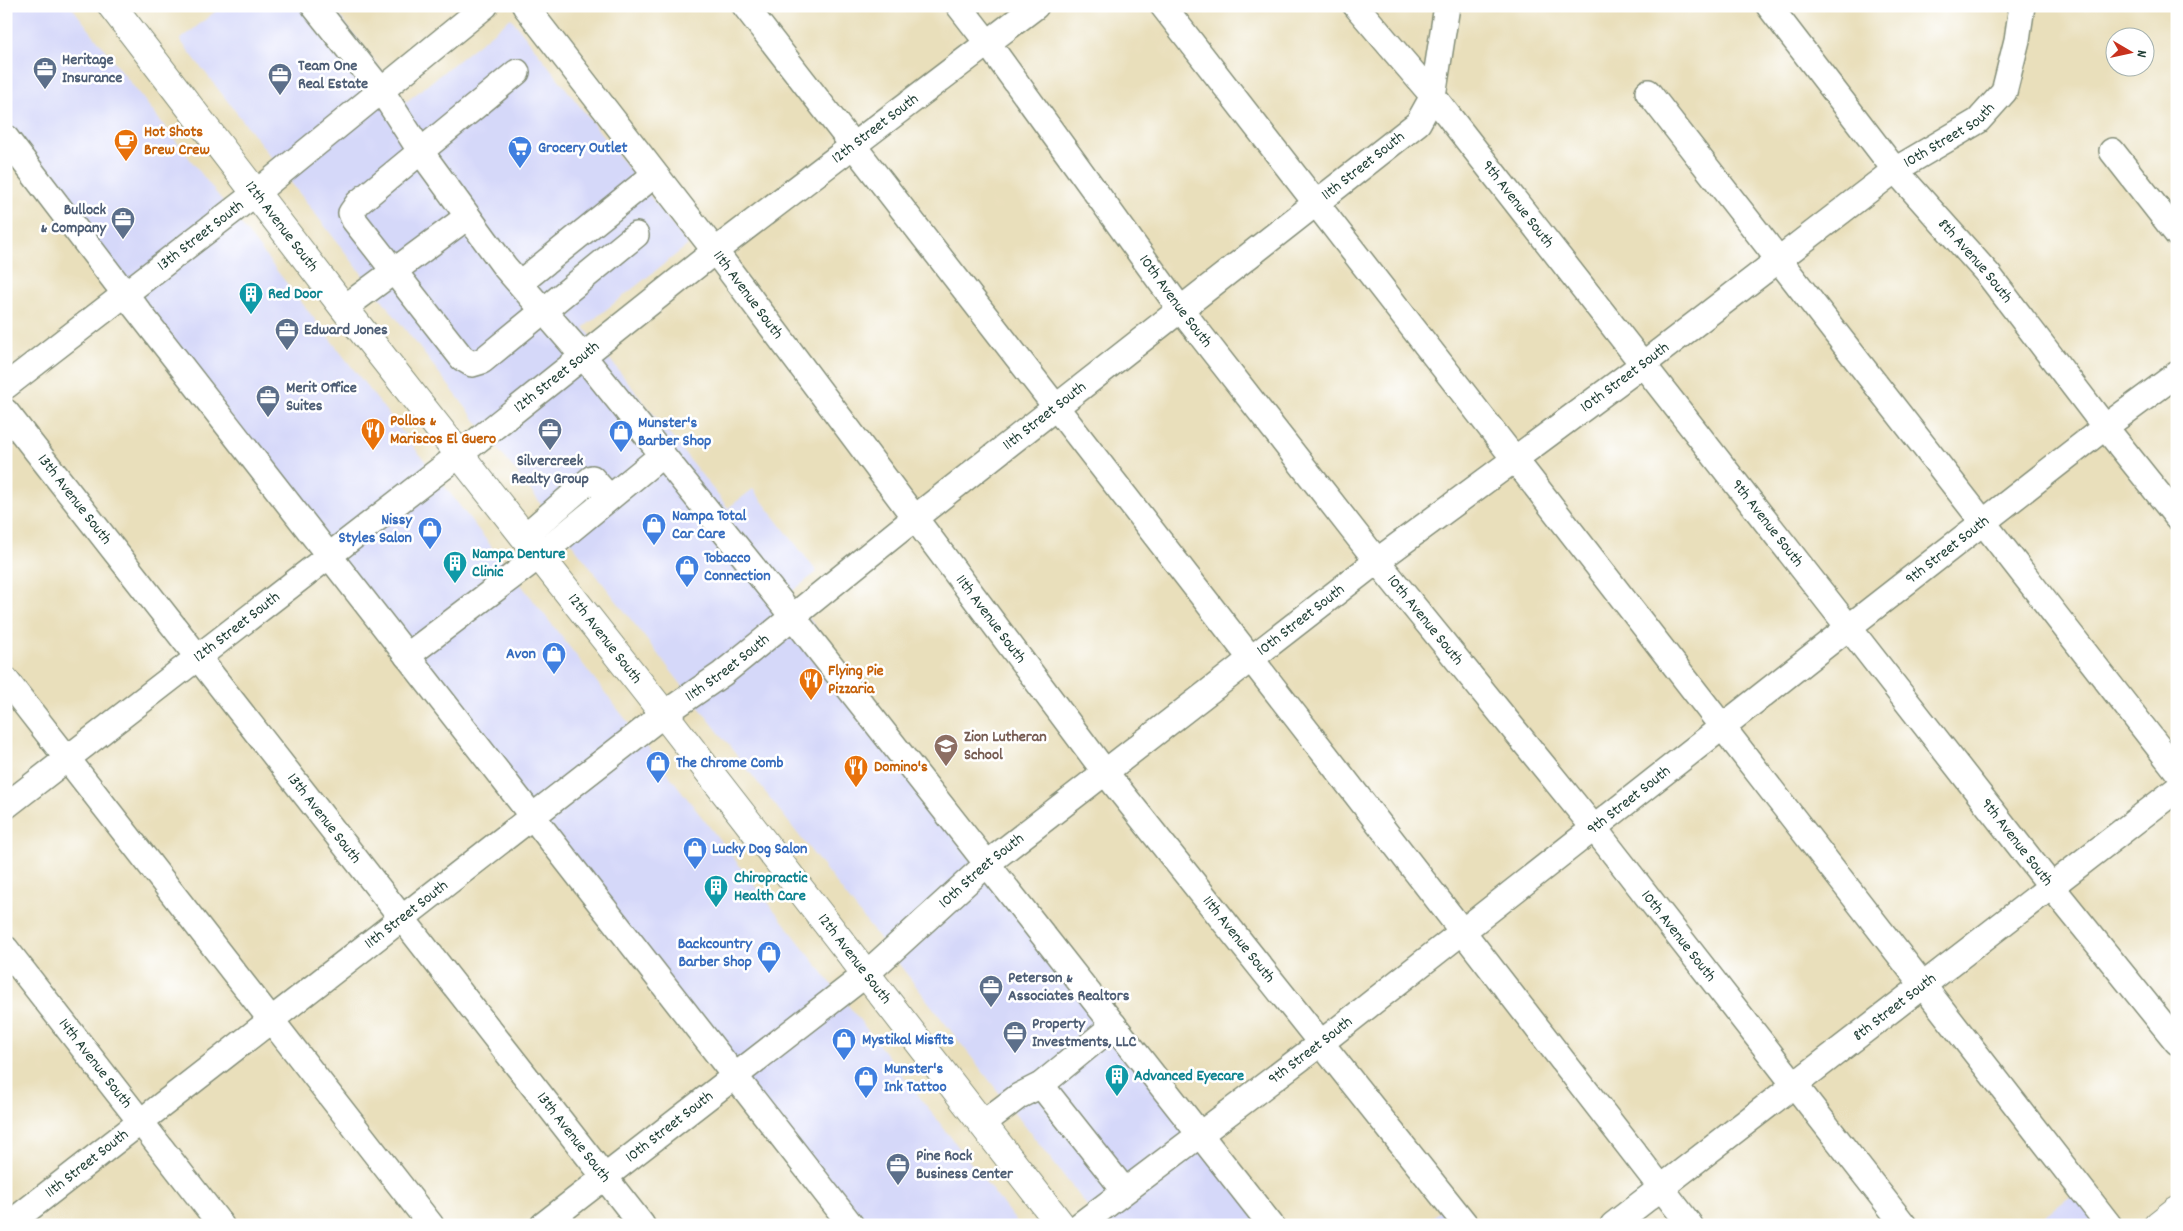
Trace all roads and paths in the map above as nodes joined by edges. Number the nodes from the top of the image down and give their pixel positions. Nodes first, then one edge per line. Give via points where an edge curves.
1 (112, 6) edge
2 (314, 6) edge
3 (485, 6) edge
4 (525, 6) edge
5 (745, 6) edge
6 (959, 6) edge
7 (1036, 6) edge
8 (1163, 6) edge
9 (1356, 6) edge
10 (1447, 6) edge
11 (1769, 6) edge
12 (2022, 6) edge
13 (988, 42) junction
14 (517, 72) dead end
15 (381, 90) junction
16 (1648, 92) dead end
17 (1433, 96) junction
18 (6, 138) edge
19 (853, 146) junction
20 (2112, 151) dead end
21 (421, 152) junction
22 (1895, 170) junction
23 (654, 175) junction
24 (257, 192) junction
25 (1316, 204) junction
26 (466, 217) junction
27 (2177, 234) edge
28 (636, 235) dead end
29 (715, 251) junction
30 (1779, 260) junction
31 (393, 270) junction
32 (520, 283) junction
33 (125, 294) junction
34 (344, 308) junction
35 (544, 310) junction
36 (1181, 310) junction
37 (583, 356) junction
38 (1642, 365) junction
39 (2177, 374) edge
40 (6, 386) edge
41 (1056, 408) junction
42 (6, 412) edge
43 (2105, 427) junction
44 (459, 454) junction
45 (662, 454) junction
46 (1515, 459) junction
47 (916, 517) junction
48 (2177, 517) edge
49 (1983, 522) junction
50 (532, 547) junction
51 (328, 555) junction
52 (1377, 561) junction
53 (793, 617) junction
54 (1849, 627) junction
55 (197, 656) junction
56 (407, 656) junction
57 (1251, 659) junction
58 (6, 680) edge
59 (664, 714) junction
60 (1723, 726) junction
61 (68, 758) junction
62 (2177, 771) edge
63 (1105, 772) junction
64 (2177, 789) edge
65 (6, 806) edge
66 (532, 817) junction
67 (1594, 828) junction
68 (988, 863) junction
69 (2051, 886) junction
70 (401, 918) junction
71 (1462, 931) junction
72 (6, 949) edge
73 (865, 975) junction
74 (1923, 985) junction
75 (271, 1019) junction
76 (1114, 1024) junction
77 (2177, 1042) edge
78 (1320, 1044) junction
79 (735, 1076) junction
80 (1795, 1084) junction
81 (1041, 1085) junction
82 (140, 1121) junction
83 (982, 1124) junction
84 (1199, 1134) junction
85 (606, 1176) junction
86 (1661, 1188) junction
87 (1124, 1190) junction
88 (2177, 1210) edge
89 (9, 1222) edge
90 (221, 1225) edge
91 (431, 1225) edge
92 (543, 1225) edge
93 (642, 1225) edge
94 (851, 1225) edge
95 (1061, 1225) edge
96 (1080, 1225) edge
97 (1271, 1225) edge
98 (1466, 1225) edge
99 (1613, 1225) edge
100 (1690, 1225) edge
101 (1904, 1225) edge
102 (2109, 1225) edge
103 (2158, 1225) edge

1 - 24 main road, 12th Avenue South
2 - 15 street
3 - 15 street, 13th Street South
4 - 23 street, 11th Avenue South
5 - 19 street
6 - 13 street, 10th Avenue South
7 - 13 street, 12th Street South
8 - 25 street
9 - 17 street, 9th Avenue South
10 - 17 street
11 - 22 street, 8th Avenue South
12 - 22 street, 10th Street South via 2004,92 1978,121
13 - 19 street, 12th Street South
13 - 36 street, 10th Avenue South
14 - 21 street
15 - 21 street
15 - 24 street, 13th Street South
16 - 30 street
17 - 25 street, 11th Street South via 1418,123
17 - 38 street, 9th Avenue South
18 - 33 street
19 - 29 street, 12th Street South
19 - 41 street
20 - 27 street
21 - 26 street
21 - 31 street via 358,203 352,213
22 - 30 street, 10th Street South
22 - 43 street, 8th Avenue South via 1988,274
23 - 29 street, 11th Avenue South
23 - 32 street
24 - 33 street, 13th Street South
24 - 34 main road, 12th Avenue South
25 - 36 street, 11th Street South
25 - 46 street
26 - 31 street
26 - 32 street
28 - 35 street
29 - 37 street, 12th Street South
29 - 47 street, 11th Avenue South
30 - 38 street, 10th Street South
30 - 49 street
31 - 34 street
31 - 35 street via 462,358 472,364 482,361
32 - 35 street
33 - 40 street, 13th Street South
33 - 51 street
34 - 44 main road, 12th Avenue South
35 - 37 street
36 - 41 street, 11th Street South
36 - 52 street, 10th Avenue South
37 - 44 street, 12th Street South
37 - 45 street
38 - 46 street, 10th Street South
38 - 54 street, 9th Avenue South
39 - 43 street, 9th Street South
41 - 47 street, 11th Street South
41 - 57 street
42 - 55 street, 13th Avenue South
43 - 48 street, 8th Avenue South
43 - 49 street, 9th Street South
44 - 50 main road, 12th Avenue South
44 - 51 street, 12th Street South
45 - 50 street via 609,497 562,520
45 - 53 street
46 - 52 street, 10th Street South
46 - 60 street
47 - 53 street, 11th Street South
47 - 63 street, 11th Avenue South
49 - 54 street, 9th Street South
49 - 62 street
50 - 56 street
50 - 59 main road, 12th Avenue South
51 - 55 street, 12th Street South
51 - 56 street
52 - 57 street, 10th Street South
52 - 67 street, 10th Avenue South
53 - 59 street, 11th Street South via 722,674
53 - 68 street
54 - 60 street, 9th Street South
54 - 69 street, 9th Avenue South
55 - 61 street, 12th Street South
55 - 70 street, 13th Avenue South
56 - 66 street
57 - 63 street, 10th Street South
57 - 71 street
58 - 61 street
59 - 66 street, 11th Street South
59 - 73 main road, 12th Avenue South
60 - 67 street, 9th Street South
60 - 74 street
61 - 65 street, 12th Street South
61 - 75 street
63 - 68 street, 10th Street South
63 - 78 street, 11th Avenue South
64 - 69 street, 8th Street South
66 - 70 street, 11th Street South
66 - 79 street
67 - 71 street, 9th Street South
67 - 80 street, 10th Avenue South
68 - 73 street, 10th Street South
68 - 76 street
69 - 74 street, 8th Street South
69 - 77 street, 9th Avenue South
70 - 75 street, 11th Street South
70 - 85 street, 13th Avenue South
71 - 78 street, 9th Street South
71 - 86 street
72 - 82 street, 14th Avenue South
73 - 79 street, 10th Street South
73 - 83 main road, 12th Avenue South
74 - 80 street, 8th Street South
74 - 102 street
75 - 82 street, 11th Street South
75 - 91 street
76 - 81 street
76 - 84 street
78 - 84 street, 9th Street South
78 - 98 street, 11th Avenue South
79 - 85 street, 10th Street South
79 - 94 street
80 - 86 street, 8th Street South
80 - 101 street, 10th Avenue South
81 - 83 street via 1019,1096
81 - 87 street
82 - 89 street, 11th Street South
82 - 90 street, 14th Avenue South
83 - 95 main road, 12th Avenue South
84 - 87 street, 9th Street South
84 - 97 street
85 - 92 street, 10th Street South
85 - 93 street, 13th Avenue South
86 - 99 street, 8th Street South
86 - 100 street
87 - 96 street, 9th Street South
88 - 103 main road

